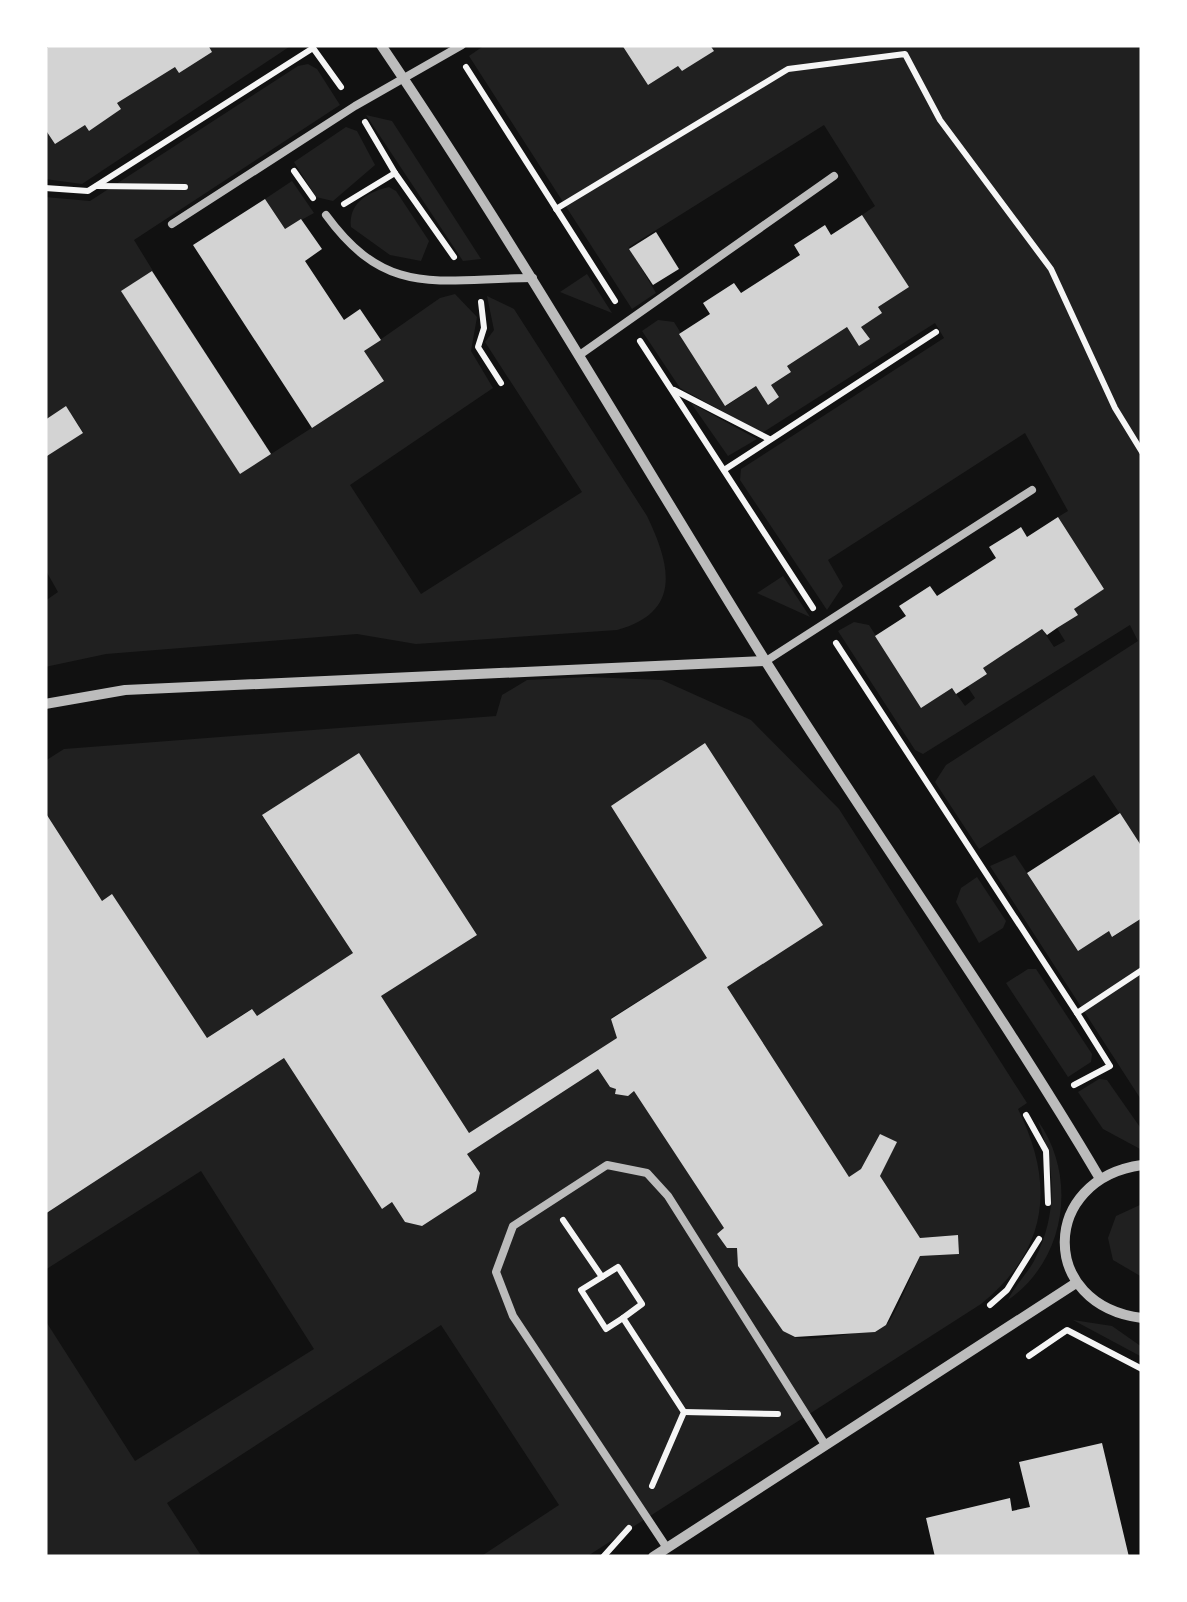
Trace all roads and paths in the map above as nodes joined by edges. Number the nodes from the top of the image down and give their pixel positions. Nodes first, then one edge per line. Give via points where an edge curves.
1 (381, 45) edge
2 (312, 46) edge
3 (458, 47) edge
4 (404, 80) junction
5 (355, 106) junction
6 (395, 173) junction
7 (834, 176) dead end
8 (300, 180) dead end
9 (96, 186) junction
10 (45, 188) edge
11 (228, 188) junction
12 (556, 209) junction
13 (326, 215) junction
14 (172, 224) dead end
15 (470, 278) junction
16 (533, 278) junction
17 (628, 322) junction
18 (936, 332) dead end
19 (581, 354) junction
20 (501, 382) dead end
21 (670, 388) junction
22 (770, 440) junction
23 (1142, 452) edge
24 (724, 470) junction
25 (1032, 490) dead end
26 (825, 626) junction
27 (766, 661) junction
28 (45, 704) edge
29 (1142, 970) edge
30 (1077, 1013) junction
31 (1074, 1085) dead end
32 (1026, 1114) dead end
33 (1142, 1165) edge
34 (1099, 1177) junction
35 (1046, 1214) dead end
36 (1043, 1227) dead end
37 (581, 1246) dead end
38 (602, 1277) junction
39 (1076, 1283) junction
40 (993, 1303) dead end
41 (624, 1318) junction
42 (1142, 1318) edge
43 (1029, 1356) dead end
44 (1142, 1369) edge
45 (684, 1412) junction
46 (806, 1415) junction
47 (824, 1443) junction
48 (642, 1510) junction
49 (667, 1548) junction
50 (653, 1557) edge

1 - 4 street
2 - 5 path
2 - 9 path
3 - 4 lane
3 - 12 path
4 - 5 lane
4 - 16 street
5 - 6 path
5 - 11 lane
6 - 13 path
6 - 15 path
7 - 17 lane
8 - 13 path
9 - 10 path via 88,192
9 - 11 path
11 - 14 lane
12 - 17 path
12 - 23 path via 788,69 905,54 940,120 1052,269
13 - 15 lane via 350,247 381,270 412,279
15 - 16 lane
15 - 20 path via 484,307 478,346
16 - 19 street
17 - 19 lane
17 - 21 path
18 - 22 path
19 - 27 street
21 - 22 path
21 - 24 path
22 - 24 path
24 - 26 path
25 - 26 lane
26 - 27 lane
26 - 30 path
27 - 28 street via 124,690
27 - 34 street
29 - 30 path
30 - 31 path via 1110,1066
32 - 35 path via 1046,1151
33 - 34 street
34 - 39 street via 1071,1211 1065,1232
36 - 40 path via 1023,1268
37 - 38 path
38 - 41 path via 618,1267 642,1304
38 - 41 path via 581,1290 606,1329
39 - 42 street via 1102,1308
39 - 47 street
41 - 45 path
43 - 44 path via 1067,1330
45 - 46 path
45 - 48 path
46 - 47 lane
46 - 48 lane via 668,1196 648,1173 607,1164 513,1226 496,1272 513,1316
47 - 49 street
48 - 49 lane
49 - 50 street

